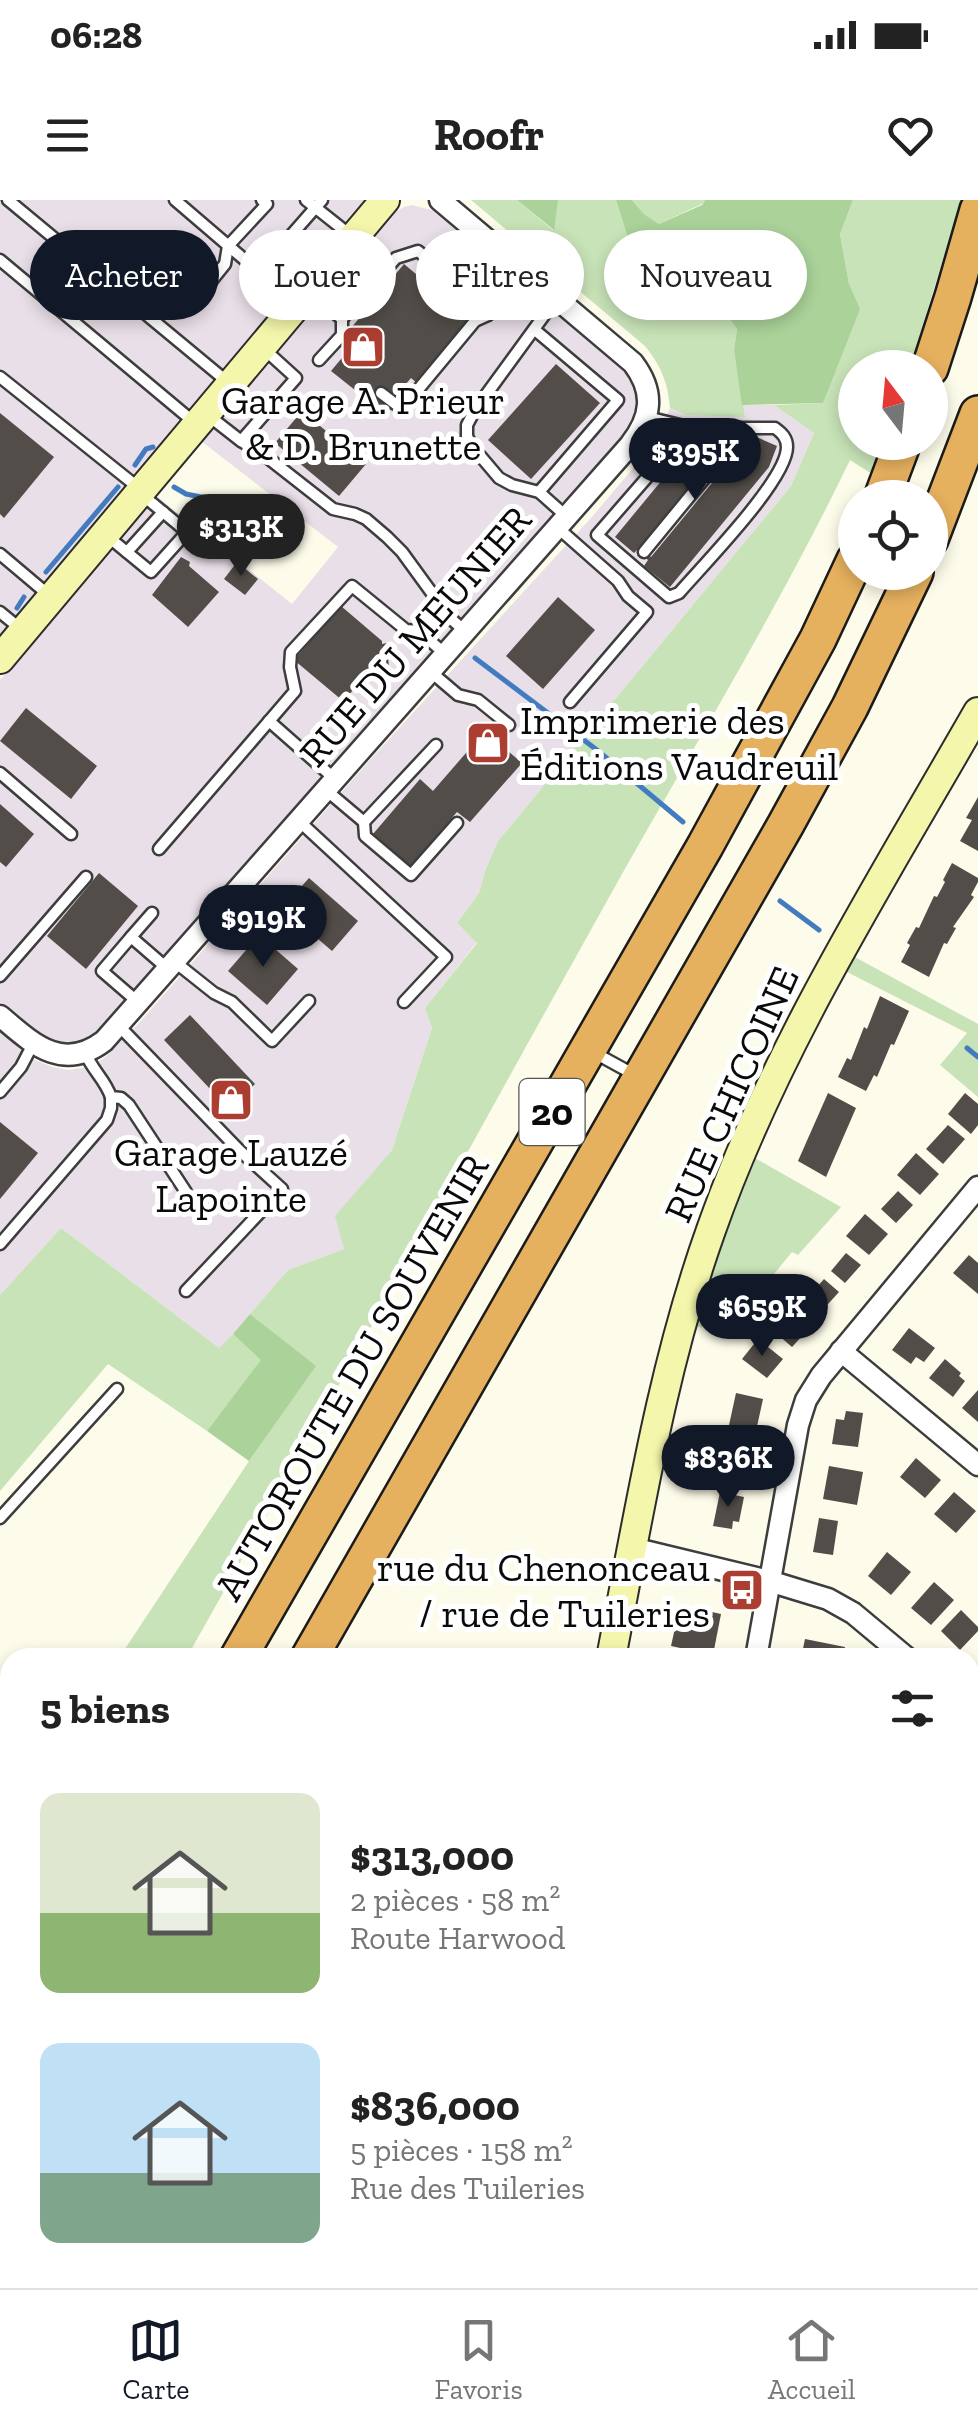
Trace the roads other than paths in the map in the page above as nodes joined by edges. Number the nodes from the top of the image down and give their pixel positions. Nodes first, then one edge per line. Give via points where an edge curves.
1 (8, 200) edge
2 (175, 200) edge
3 (262, 200) edge
4 (386, 200) edge
5 (440, 200) edge
6 (314, 203) edge
7 (978, 210) edge
8 (293, 230) edge
9 (344, 230) edge
10 (360, 230) edge
11 (476, 230) edge
12 (228, 246) junction
13 (239, 255) edge
14 (0, 260) edge
15 (219, 271) edge
16 (285, 320) edge
17 (342, 320) edge
18 (479, 320) edge
19 (540, 320) edge
20 (584, 320) edge
21 (535, 330) junction
22 (262, 347) junction
23 (935, 350) edge
24 (319, 360) dead end
25 (0, 377) edge
26 (230, 385) junction
27 (382, 393) dead end
28 (978, 414) edge
29 (646, 418) junction
30 (202, 419) junction
31 (686, 427) junction
32 (730, 427) junction
33 (241, 440) junction
34 (141, 491) junction
35 (539, 492) junction
36 (948, 492) edge
37 (162, 512) junction
38 (562, 522) junction
39 (116, 543) junction
40 (0, 554) edge
41 (632, 566) junction
42 (841, 590) edge
43 (906, 590) edge
44 (52, 598) junction
45 (0, 612) edge
46 (24, 631) junction
47 (466, 632) junction
48 (446, 655) junction
49 (0, 660) edge
50 (431, 672) junction
51 (570, 702) dead end
52 (978, 712) edge
53 (269, 721) junction
54 (509, 725) dead end
55 (436, 745) dead end
56 (0, 773) edge
57 (331, 785) junction
58 (300, 821) junction
59 (364, 822) junction
60 (457, 824) dead end
61 (70, 834) dead end
62 (159, 849) dead end
63 (86, 876) dead end
64 (152, 913) dead end
65 (131, 937) junction
66 (172, 966) junction
67 (0, 976) edge
68 (309, 1001) dead end
69 (404, 1002) dead end
70 (139, 1003) junction
71 (0, 1016) edge
72 (119, 1026) junction
73 (33, 1044) junction
74 (588, 1049) junction
75 (85, 1052) junction
76 (641, 1078) junction
77 (0, 1092) edge
78 (111, 1096) junction
79 (978, 1187) edge
80 (186, 1192) dead end
81 (970, 1211) edge
82 (0, 1244) edge
83 (186, 1291) dead end
84 (841, 1351) junction
85 (117, 1388) dead end
86 (978, 1465) edge
87 (0, 1518) edge
88 (632, 1548) junction
89 (768, 1581) junction
90 (244, 1648) edge
91 (314, 1648) edge
92 (613, 1648) edge
93 (758, 1648) edge
94 (894, 1648) edge

1 - 26 lane
2 - 12 lane
3 - 12 lane via 267,204
4 - 10 street
5 - 11 street
6 - 8 lane
6 - 9 lane
7 - 23 highway
12 - 13 lane
12 - 15 lane
14 - 30 lane
16 - 22 street
17 - 24 lane via 342,335
18 - 27 lane via 402,409
19 - 21 lane
20 - 29 street via 639,371 647,389
21 - 35 lane via 474,410 467,436 499,478
21 - 35 lane via 618,400
22 - 26 street
22 - 33 lane via 296,378
25 - 34 lane
26 - 30 street
28 - 36 highway
29 - 31 lane
29 - 38 street, RUE DU MEUNIER
30 - 33 lane
30 - 34 street
31 - 32 lane
31 - 41 lane via 597,535
32 - 41 lane via 727,452
32 - 41 lane via 782,433 787,450 772,484 679,593 669,596
33 - 47 lane via 333,508 387,536
34 - 37 lane
34 - 39 street
35 - 38 lane
37 - 39 lane
37 - 39 lane via 187,532 151,572
38 - 47 street, RUE DU MEUNIER
38 - 51 lane via 647,612
39 - 44 street
40 - 44 lane
42 - 74 highway, AUTOROUTE DU SOUVENIR / 20
43 - 76 highway, 20 via 850,707
44 - 46 street
45 - 46 lane
46 - 49 street
47 - 48 street, RUE DU MEUNIER
48 - 50 street, RUE DU MEUNIER
48 - 53 lane via 352,586 291,652 295,691
50 - 54 lane
50 - 57 street, RUE DU MEUNIER
52 - 88 street, RUE CHICOINE via 826,978 757,1115 702,1258 674,1354
53 - 57 lane
53 - 62 lane
55 - 59 lane
56 - 61 lane
57 - 58 street, RUE DU MEUNIER
57 - 59 lane
58 - 66 street, RUE DU MEUNIER
58 - 69 lane via 446,957
59 - 60 lane via 365,836 411,875
63 - 67 lane
64 - 65 lane
65 - 66 lane
65 - 70 lane via 102,971
66 - 68 lane via 232,1002 272,1041
66 - 70 street, RUE DU MEUNIER
70 - 72 street, RUE DU MEUNIER
71 - 73 street
72 - 75 street, RUE DU MEUNIER
72 - 83 lane via 282,1189
73 - 75 street via 62,1055
73 - 77 lane
74 - 76 lane
74 - 90 highway, AUTOROUTE DU SOUVENIR / 20
75 - 78 lane
76 - 91 highway, 20
78 - 80 lane via 129,1105
78 - 82 lane via 107,1120
79 - 81 street
81 - 84 street
84 - 86 street
84 - 89 street via 802,1410
85 - 87 lane
88 - 89 street
88 - 92 street, RUE CHICOINE
89 - 93 street
89 - 94 street via 841,1606

